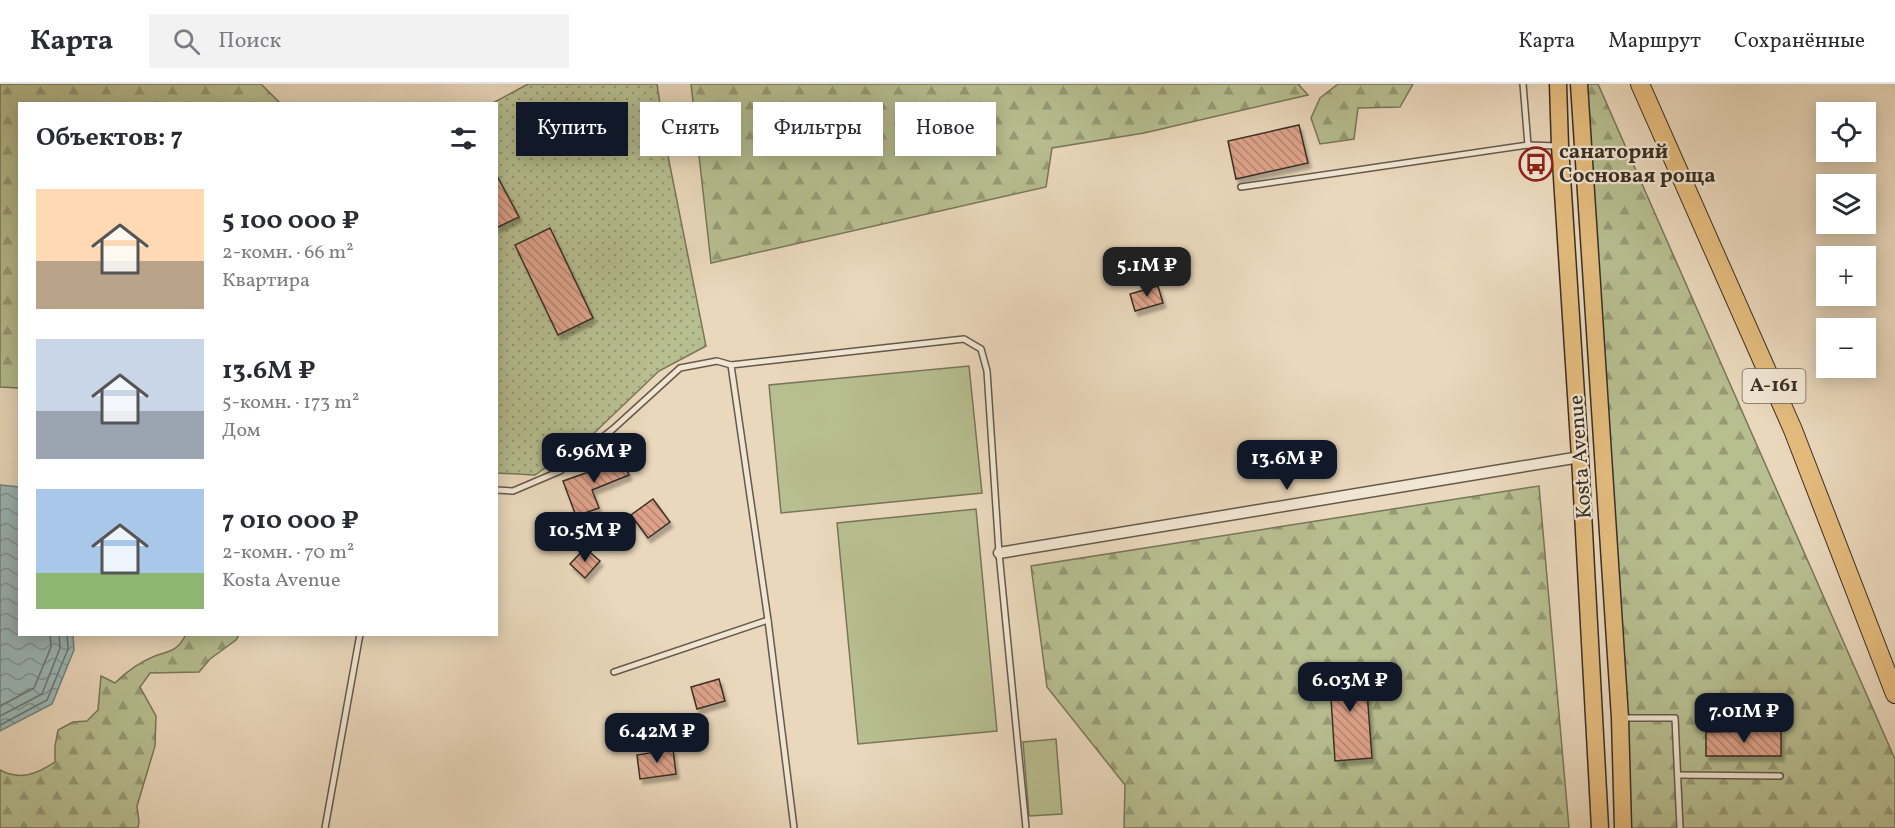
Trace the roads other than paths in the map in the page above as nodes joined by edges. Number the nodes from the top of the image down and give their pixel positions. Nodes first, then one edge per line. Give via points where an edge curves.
1 (1523, 84) edge
2 (1558, 84) edge
3 (1579, 84) edge
4 (1640, 84) edge
5 (1584, 144) junction
6 (1528, 145) junction
7 (1560, 146) junction
8 (1241, 187) dead end
9 (731, 365) junction
10 (1580, 457) junction
11 (498, 490) edge
12 (999, 553) junction
13 (768, 620) junction
14 (360, 636) edge
15 (614, 672) dead end
16 (1895, 694) edge
17 (1620, 718) junction
18 (1678, 775) junction
19 (1780, 776) dead end
20 (325, 828) edge
21 (794, 828) edge
22 (1021, 828) edge
23 (1026, 828) edge
24 (1600, 828) edge
25 (1623, 828) edge
26 (1680, 828) edge

1 - 6 lane
2 - 7 main road, Kosta Avenue
3 - 5 main road, Kosta Avenue
4 - 16 highway, А-161 via 1793,430
5 - 7 main road
5 - 17 main road, Kosta Avenue
6 - 7 lane
6 - 8 lane
7 - 10 main road, Kosta Avenue
9 - 11 lane via 717,361 680,368 560,471 513,491
9 - 12 lane via 964,339 981,350 987,371
9 - 13 lane
10 - 12 street
10 - 24 main road, Kosta Avenue
12 - 23 lane
13 - 15 lane
13 - 21 lane
14 - 20 lane
17 - 18 lane via 1675,718
17 - 25 main road, Kosta Avenue
18 - 19 lane
18 - 26 lane
22 - 23 lane

